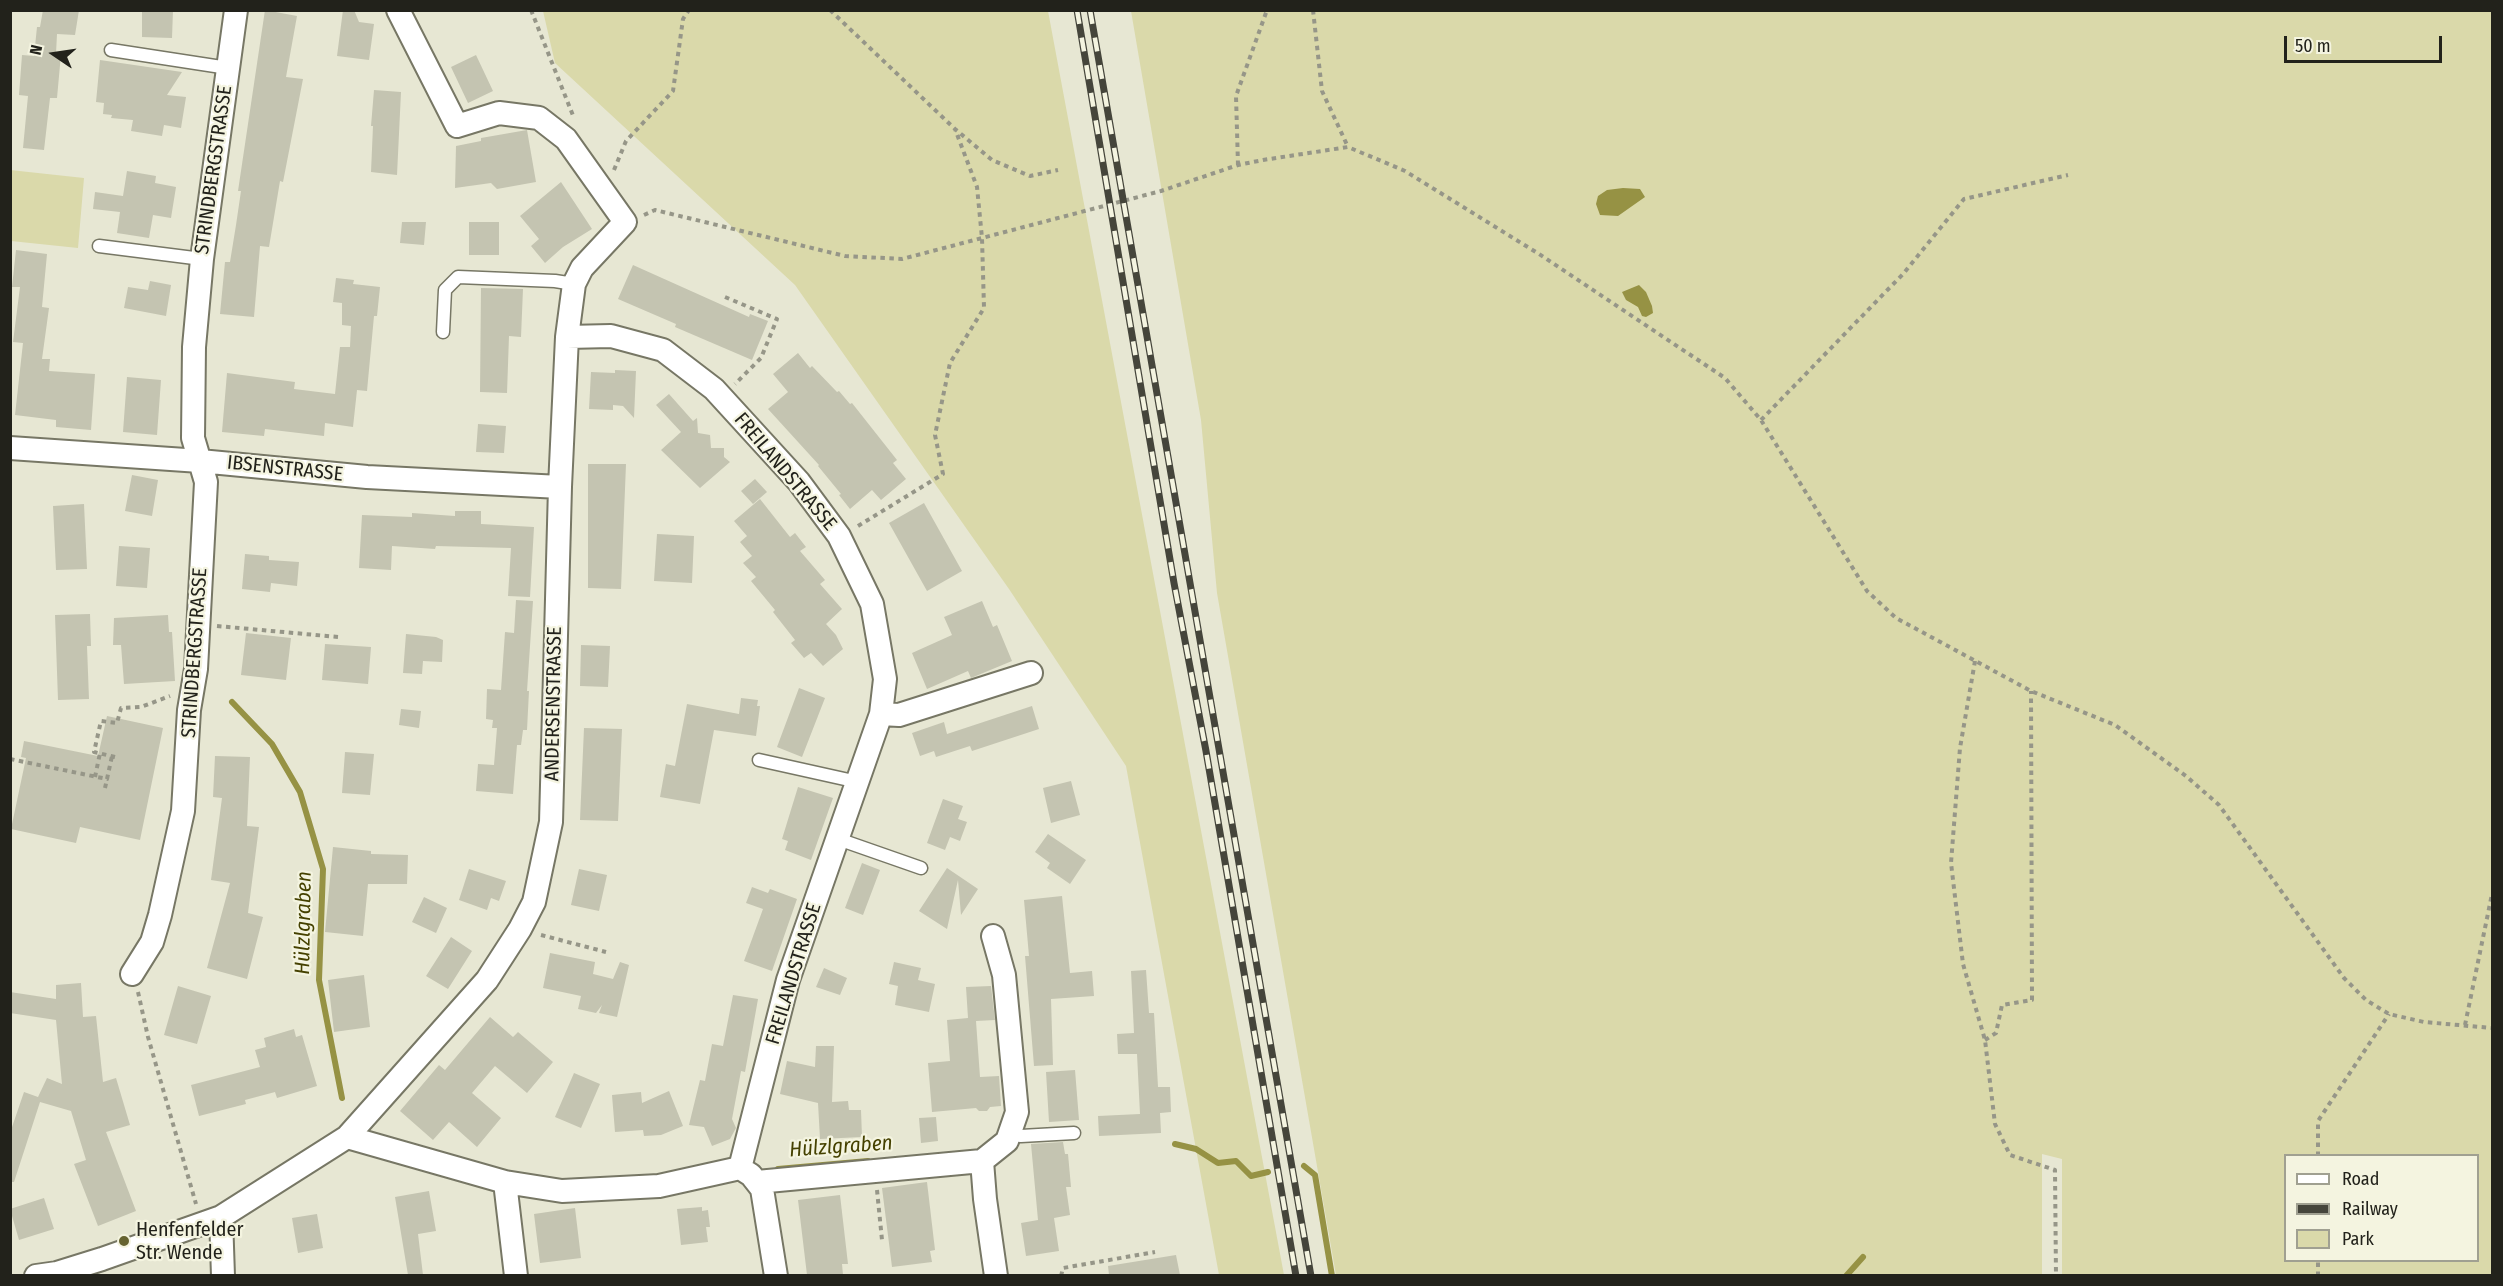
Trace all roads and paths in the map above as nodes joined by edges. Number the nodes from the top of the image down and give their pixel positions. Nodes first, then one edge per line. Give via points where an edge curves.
1 (237, 10) edge
2 (398, 10) edge
3 (531, 10) edge
4 (689, 10) edge
5 (830, 10) edge
6 (1267, 10) edge
7 (1313, 10) edge
8 (111, 50) dead end
9 (228, 68) junction
10 (578, 127) dead end
11 (955, 129) junction
12 (1348, 147) junction
13 (1238, 165) junction
14 (1058, 170) dead end
15 (2068, 175) dead end
16 (604, 193) junction
17 (626, 222) junction
18 (982, 238) junction
19 (99, 246) dead end
20 (202, 260) junction
21 (574, 284) junction
22 (725, 297) dead end
23 (443, 332) dead end
24 (567, 337) junction
25 (722, 397) junction
26 (1761, 420) junction
27 (10, 448) edge
28 (200, 460) junction
29 (560, 487) junction
30 (838, 536) junction
31 (199, 624) junction
32 (338, 637) dead end
33 (1976, 661) junction
34 (1031, 674) dead end
35 (193, 687) junction
36 (2031, 692) junction
37 (881, 714) junction
38 (99, 753) junction
39 (10, 759) edge
40 (759, 760) dead end
41 (95, 777) junction
42 (107, 779) junction
43 (858, 782) junction
44 (105, 788) dead end
45 (837, 839) junction
46 (921, 868) dead end
47 (2493, 894) edge
48 (520, 930) junction
49 (993, 936) dead end
50 (606, 952) dead end
51 (132, 974) joint
52 (2389, 1014) junction
53 (2465, 1025) junction
54 (2493, 1028) edge
55 (1985, 1040) junction
56 (1074, 1133) dead end
57 (1010, 1134) junction
58 (347, 1137) junction
59 (2318, 1154) edge
60 (982, 1161) junction
61 (875, 1170) junction
62 (748, 1175) junction
63 (505, 1182) junction
64 (211, 1220) junction
65 (882, 1240) dead end
66 (1155, 1252) dead end
67 (50, 1275) edge
68 (223, 1275) edge
69 (516, 1275) edge
70 (776, 1275) edge
71 (996, 1275) edge
72 (1061, 1275) edge
73 (2056, 1275) edge

1 - 9 street, STRINDBERGSTRASSE
2 - 16 street via 457,126 499,113 538,118 566,139
3 - 10 path
4 - 16 path via 683,19 674,91 626,141
5 - 11 path
6 - 13 path via 1236,96
7 - 12 path via 1322,91
8 - 9 lane, STRINDBERGSTRASSE
9 - 20 street, STRINDBERGSTRASSE
11 - 14 path via 992,160 1030,176
11 - 18 path via 976,187
12 - 13 path
12 - 26 path via 1405,171 1635,317 1725,378
13 - 18 path via 1161,191
15 - 26 path via 1964,199 1903,274
16 - 17 street
17 - 18 path via 655,210 845,256 902,259
17 - 21 street, ANDERSENSTRASSE via 582,268
18 - 30 path via 984,308 950,363 935,435 944,474
19 - 20 lane
20 - 28 street, STRINDBERGSTRASSE via 192,402 193,438
21 - 23 lane via 458,277 445,290
21 - 24 street, ANDERSENSTRASSE
22 - 25 path via 777,319 761,358
24 - 25 street, FREILANDSTRASSE via 611,336 663,350
24 - 29 street, ANDERSENSTRASSE
25 - 30 street, FREILANDSTRASSE via 799,482
26 - 33 path via 1867,591 1896,618
27 - 28 street, IBSENSTRASSE
28 - 29 street, IBSENSTRASSE via 367,477
28 - 31 street, STRINDBERGSTRASSE via 206,482
29 - 48 street, ANDERSENSTRASSE via 551,822 534,902
30 - 37 street, FREILANDSTRASSE via 872,604 885,680
31 - 32 path
31 - 35 street, STRINDBERGSTRASSE
33 - 36 path
33 - 55 path via 1960,748 1951,863 1963,964
34 - 37 street via 899,715
35 - 38 path via 141,707 121,708 117,723 100,721 94,752
35 - 51 street, STRINDBERGSTRASSE via 178,840 152,942
36 - 52 path via 2115,725 2219,805 2344,978 2366,1000
36 - 55 path via 2032,1000 2002,1005 1996,1033
37 - 43 street, FREILANDSTRASSE
38 - 41 path
38 - 42 path via 113,756
39 - 41 path
40 - 43 lane
41 - 42 path
42 - 44 path
43 - 45 street, FREILANDSTRASSE
45 - 46 lane
45 - 62 street, FREILANDSTRASSE via 788,981
47 - 53 path
48 - 50 path
48 - 58 street, ANDERSENSTRASSE via 487,980
49 - 57 street via 1004,975 1017,1112
51 - 64 path via 148,1037
52 - 53 path
52 - 59 path via 2318,1121
53 - 54 path
55 - 73 path via 1995,1124 2010,1155 2055,1170
56 - 57 lane via 1021,1137
57 - 60 street
58 - 63 street
58 - 64 street, ANDERSENSTRASSE
60 - 61 street
60 - 71 street
61 - 62 street
61 - 65 path
62 - 63 street via 659,1186 562,1191
62 - 70 street via 762,1189
63 - 69 street
64 - 67 street, ANDERSENSTRASSE
64 - 68 street
66 - 72 path via 1063,1268

